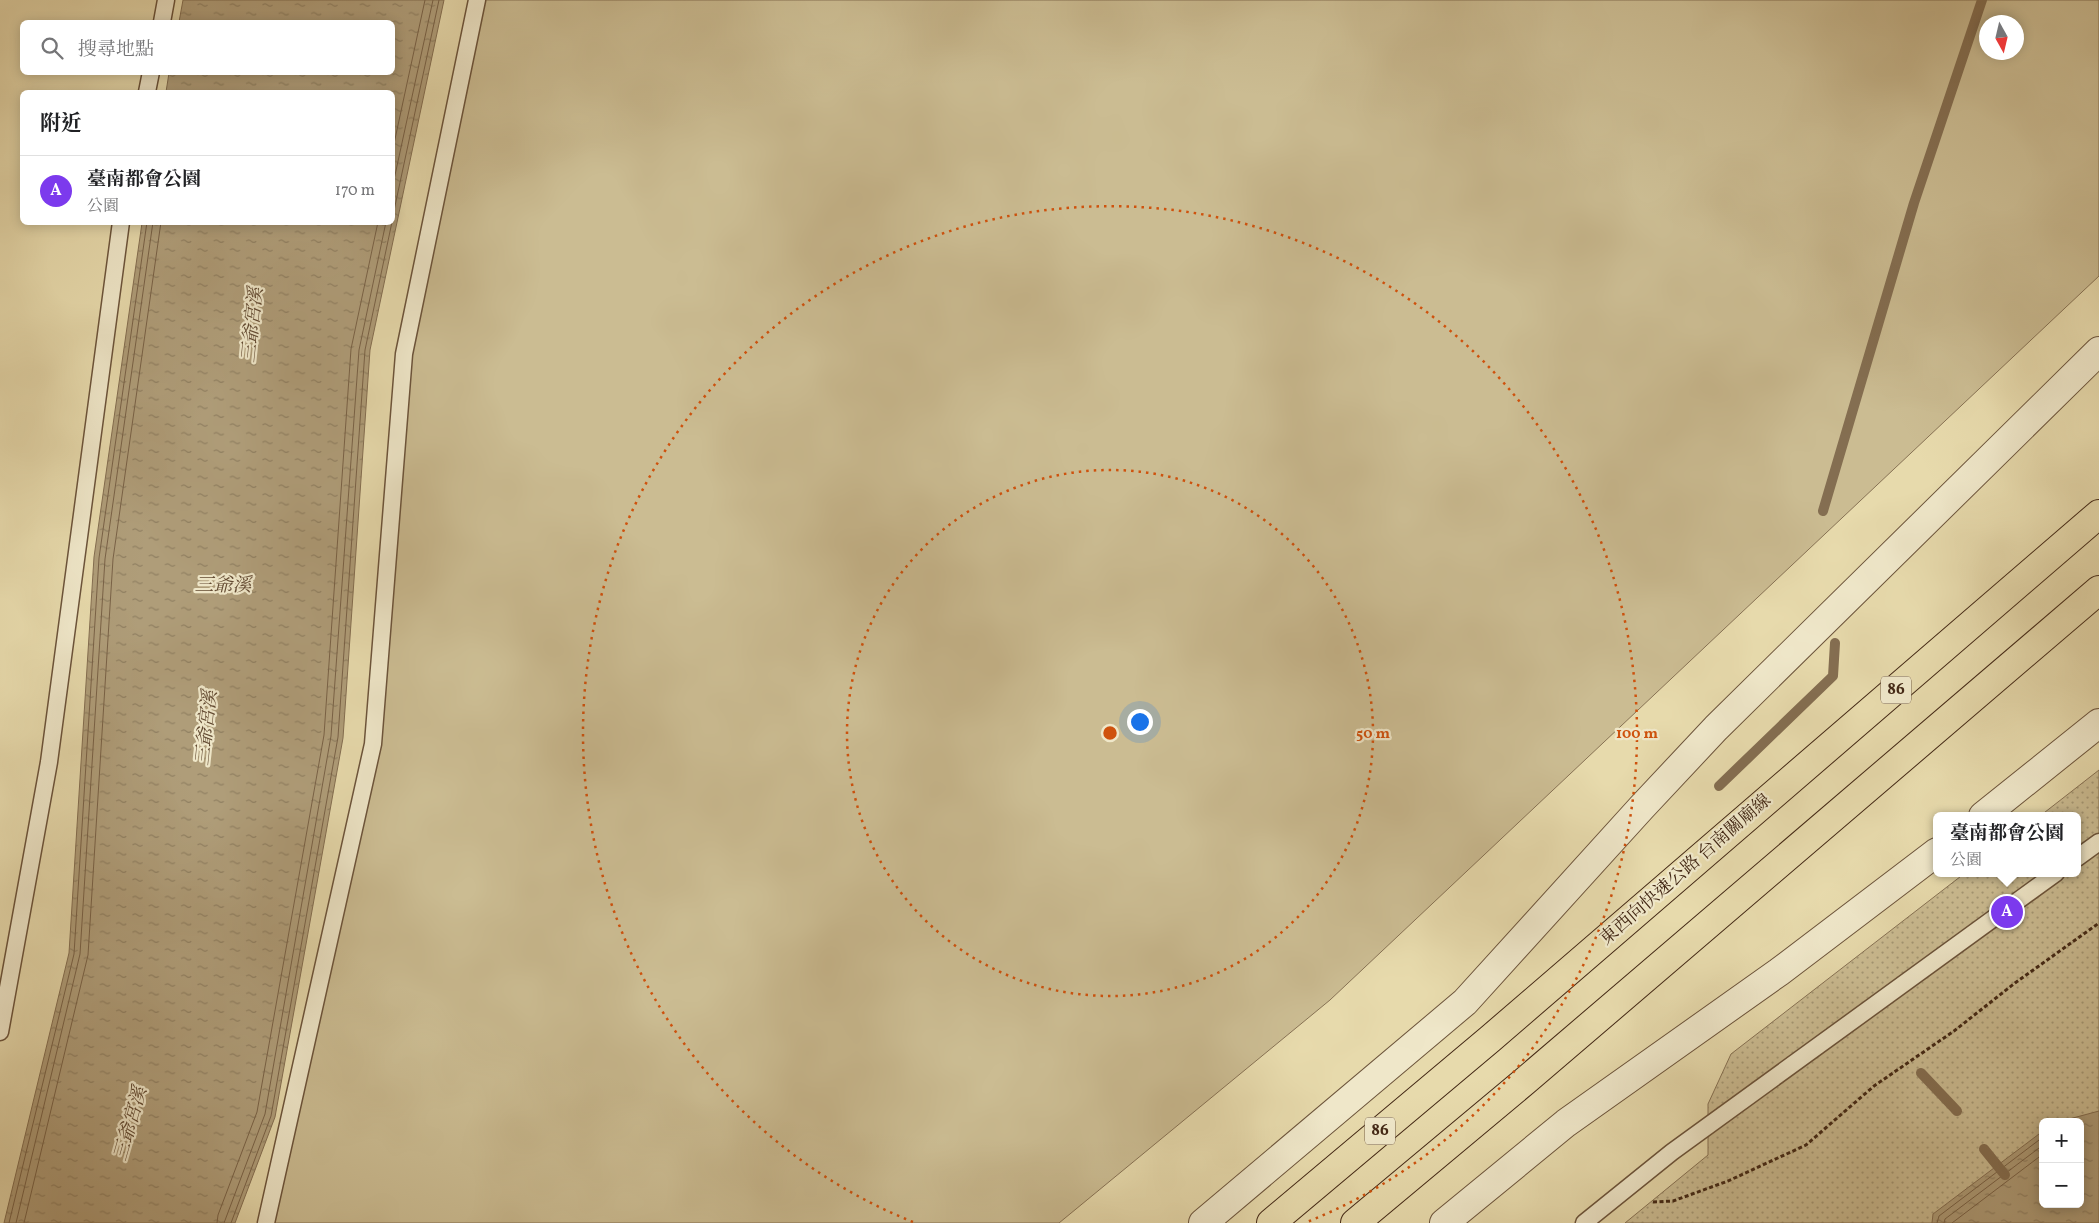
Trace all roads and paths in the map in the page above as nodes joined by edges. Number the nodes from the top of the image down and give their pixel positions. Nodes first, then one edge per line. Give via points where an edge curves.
1 (166, 0) edge
2 (477, 0) edge
3 (162, 20) edge
4 (150, 75) edge
5 (147, 90) edge
6 (121, 225) edge
7 (2099, 351) edge
8 (2099, 514) edge
9 (2099, 591) edge
10 (2099, 723) edge
11 (1987, 812) edge
12 (2099, 842) edge
13 (1933, 855) edge
14 (2081, 855) edge
15 (2050, 877) edge
16 (2099, 923) edge
17 (0, 1032) edge
18 (1608, 1204) junction
19 (266, 1223) edge
20 (1202, 1223) edge
21 (1270, 1223) edge
22 (1355, 1223) edge
23 (1444, 1223) edge
24 (1584, 1223) edge

1 - 3 lane
2 - 19 lane via 404,354 372,744
4 - 5 lane
6 - 17 lane via 49,762
7 - 20 street via 1716,728 1465,1002
8 - 21 highway, 東西向快速公路 台南關廟線 / 86 via 1490,1039
9 - 22 highway
10 - 11 street
12 - 14 lane
13 - 23 street via 1778,972 1566,1123
15 - 18 lane via 1672,1152
16 - 18 path via 1874,1086 1806,1145 1728,1181 1673,1201
18 - 24 lane

